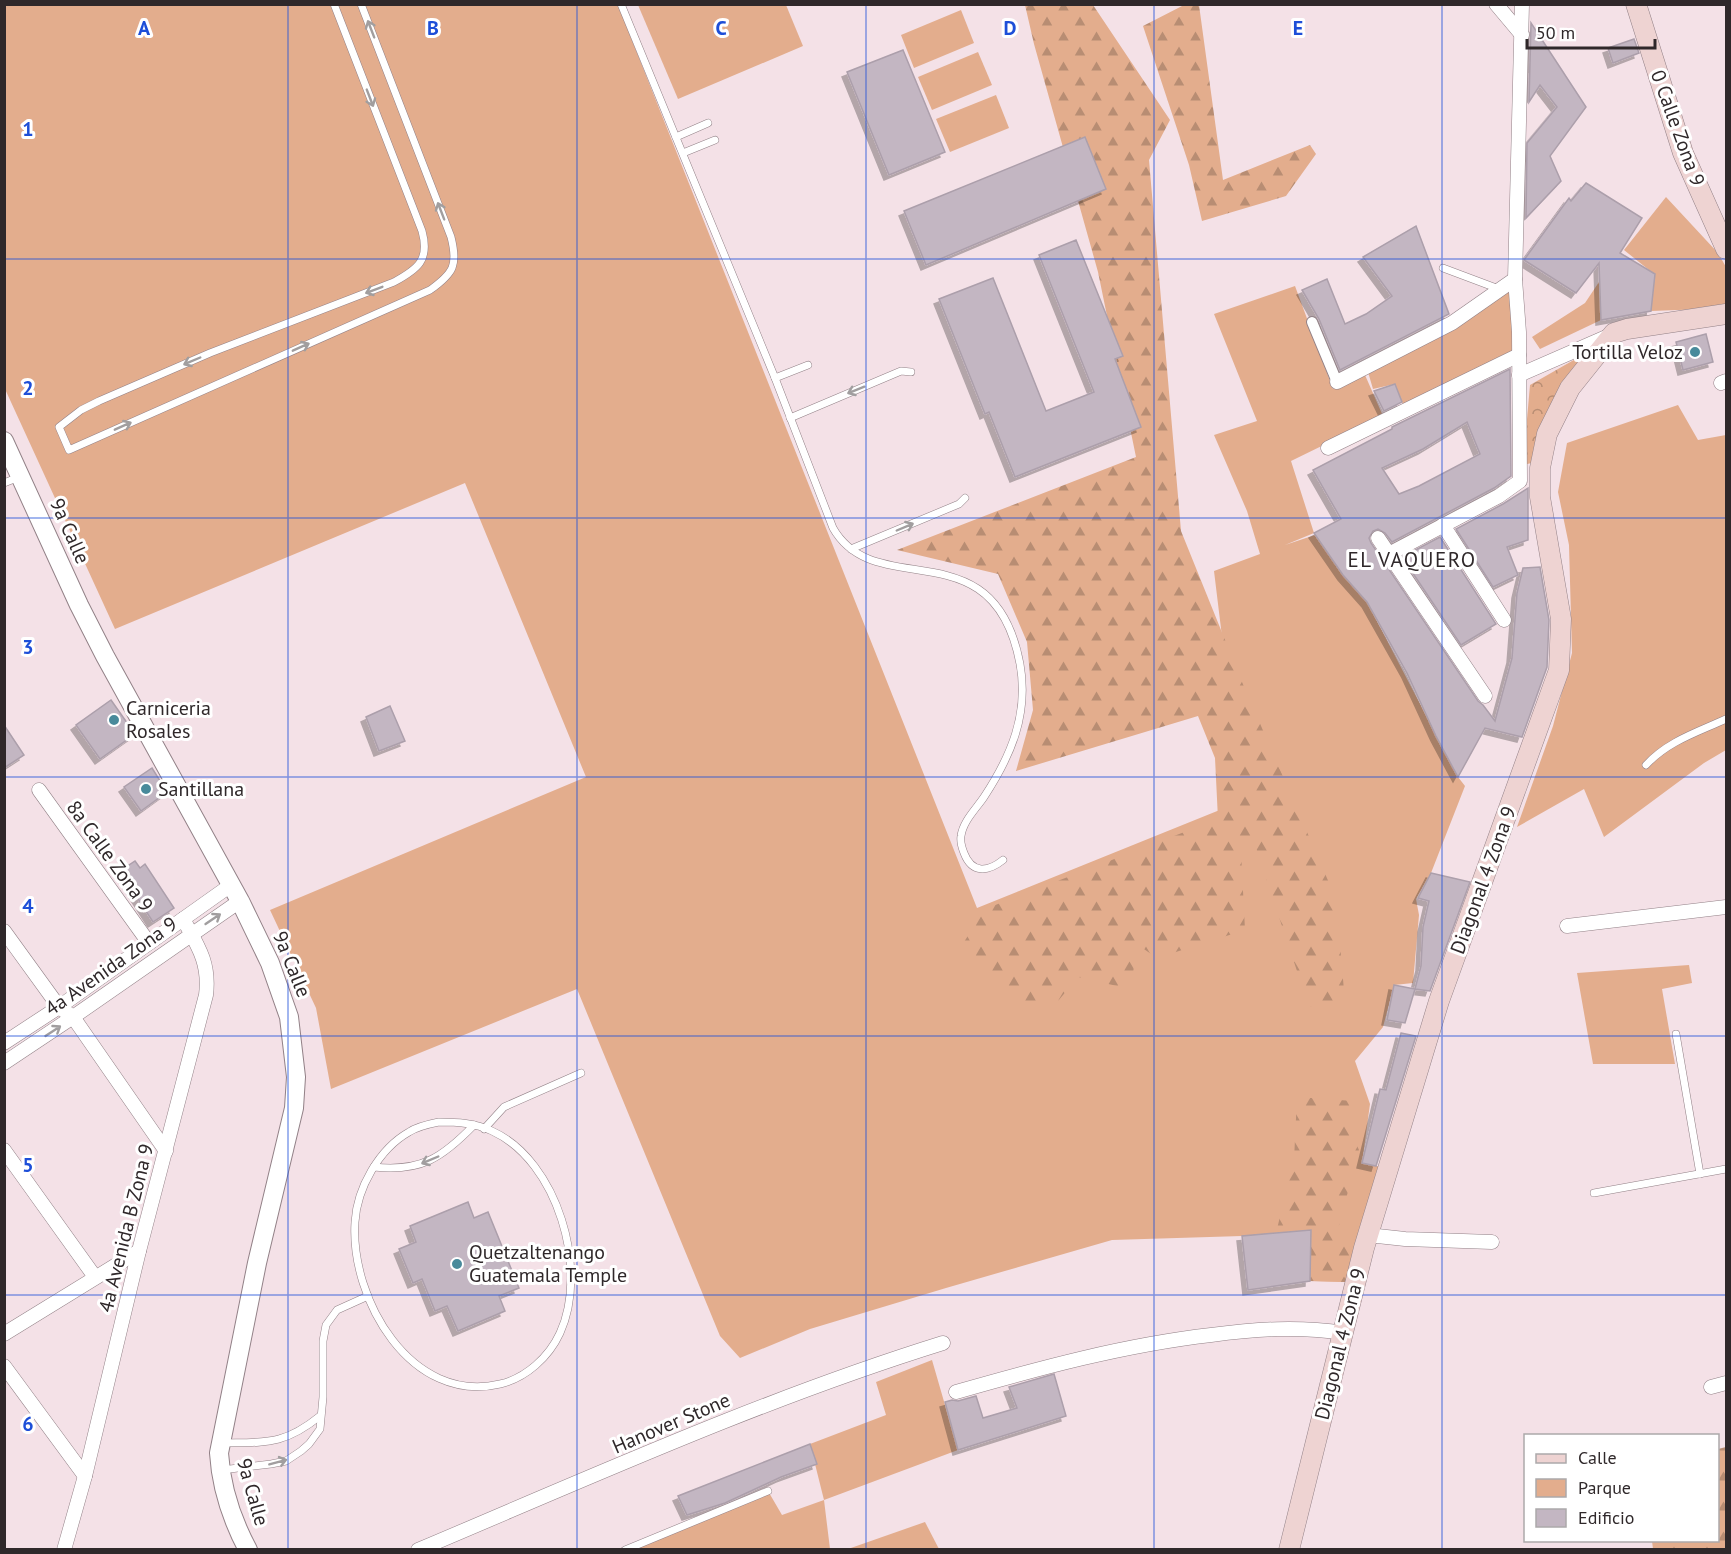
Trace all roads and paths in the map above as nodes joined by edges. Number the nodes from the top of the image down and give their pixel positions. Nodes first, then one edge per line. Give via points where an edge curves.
1 (334, 4) edge
2 (361, 4) edge
3 (621, 4) edge
4 (1496, 4) edge
5 (1522, 4) edge
6 (1636, 4) edge
7 (1522, 35) junction
8 (708, 123) dead end
9 (676, 137) junction
10 (715, 140) dead end
11 (682, 153) junction
12 (1726, 249) edge
13 (1443, 268) dead end
14 (1515, 279) junction
15 (1500, 289) junction
16 (1726, 314) edge
17 (1312, 322) dead end
18 (1614, 333) junction
19 (1519, 355) junction
20 (808, 365) dead end
21 (911, 372) dead end
22 (1520, 375) junction
23 (775, 378) junction
24 (1336, 382) joint
25 (790, 418) junction
26 (5, 445) edge
27 (1328, 448) dead end
28 (13, 480) edge
29 (965, 498) dead end
30 (1443, 525) junction
31 (1378, 538) dead end
32 (851, 549) junction
33 (1389, 555) junction
34 (1504, 620) dead end
35 (1485, 696) dead end
36 (1726, 719) edge
37 (1646, 765) dead end
38 (39, 790) dead end
39 (1003, 860) dead end
40 (236, 893) junction
41 (1726, 908) edge
42 (183, 919) junction
43 (1567, 926) dead end
44 (4, 930) edge
45 (191, 934) junction
46 (149, 944) junction
47 (59, 1007) junction
48 (73, 1017) junction
49 (1676, 1034) dead end
50 (4, 1043) edge
51 (4, 1063) edge
52 (581, 1073) dead end
53 (474, 1125) junction
54 (484, 1128) junction
55 (4, 1150) edge
56 (166, 1151) junction
57 (374, 1167) junction
58 (1726, 1169) edge
59 (1700, 1174) junction
60 (1594, 1193) dead end
61 (1368, 1235) junction
62 (1492, 1242) dead end
63 (139, 1251) junction
64 (96, 1277) junction
65 (368, 1296) junction
66 (1344, 1333) junction
67 (4, 1334) edge
68 (943, 1343) dead end
69 (4, 1366) edge
70 (1726, 1383) edge
71 (1711, 1387) dead end
72 (956, 1392) dead end
73 (320, 1416) junction
74 (220, 1443) junction
75 (220, 1470) junction
76 (85, 1476) junction
77 (768, 1491) dead end
78 (64, 1550) edge
79 (248, 1550) edge
80 (418, 1550) edge
81 (625, 1550) edge
82 (1288, 1550) edge

1 -> 2 lane via 422,231 426,250 423,259 394,282 99,400 59,427 69,450 430,290 454,267 451,237
3 - 9 lane
4 - 7 street
5 - 7 street
6 - 12 main road, 0 Calle Zona 9 via 1683,153
7 - 14 street
8 - 9 lane
9 - 11 lane
10 - 11 lane
11 - 23 lane
13 - 15 lane
14 - 15 street
14 - 19 street
15 - 24 street via 1452,323
16 - 18 main road
17 - 24 street
18 - 22 street
18 - 61 main road, Diagonal 4 Zona 9 via 1570,388 1547,434 1540,468 1540,497 1561,619 1558,670 1439,1001
19 - 22 street
19 - 27 street
20 - 23 lane
21 -> 25 lane via 901,371
22 - 30 street via 1520,481
23 - 25 lane
25 - 32 lane via 833,528
26 - 28 street, 9a Calle
28 - 40 street, 9a Calle
32 -> 29 lane via 959,504
30 - 33 street
30 - 34 street
31 - 33 street
32 - 39 lane via 866,558 942,573 978,588 1005,619 1015,642 1022,688 1016,737 997,778 961,835 964,855 974,868 990,869
33 - 35 street
36 - 37 lane via 1676,741
38 - 46 street, 8a Calle Zona 9
40 - 42 street, 4a Avenida Zona 9
45 -> 40 street, 4a Avenida Zona 9
40 - 74 street, 9a Calle via 281,990 289,1017 296,1077 294,1108 256,1263
41 - 43 street
42 - 45 street, 4a Avenida B Zona 9
42 - 46 street, 4a Avenida Zona 9
44 - 47 street
45 - 48 street, 4a Avenida Zona 9
45 - 56 street, 4a Avenida B Zona 9 via 208,980
46 - 47 street, 4a Avenida Zona 9
47 - 48 street
47 - 50 street, 4a Avenida Zona 9
51 -> 48 street, 4a Avenida Zona 9
48 - 56 street
49 - 59 lane
52 - 54 lane via 504,1107
53 - 54 lane
53 -> 57 lane via 454,1145 426,1162 396,1169
53 - 57 lane via 439,1122 417,1128 397,1141
54 - 65 lane via 514,1146 533,1164 546,1185 568,1243 571,1294 566,1320 555,1343 539,1362 508,1382 470,1387 448,1383 426,1373 393,1342
55 - 64 street
56 - 63 street, 4a Avenida B Zona 9
57 - 65 lane via 358,1200 355,1221 358,1262
58 - 59 lane
59 - 60 lane
61 - 62 street
61 - 66 main road, Diagonal 4 Zona 9
63 - 64 street
63 - 76 street, 4a Avenida B Zona 9
64 - 67 street
65 - 73 lane via 337,1310 326,1325
66 - 72 street via 1268,1328 1186,1338 1077,1359
66 - 82 main road, Diagonal 4 Zona 9
68 - 80 street, Hanover Stone via 740,1415
69 - 76 street
70 - 71 street
73 - 74 lane via 282,1438
75 -> 73 lane via 272,1464 294,1457 320,1430
74 - 75 street, 9a Calle
75 - 79 street, 9a Calle
76 - 78 street, 4a Avenida B Zona 9
77 - 81 lane

